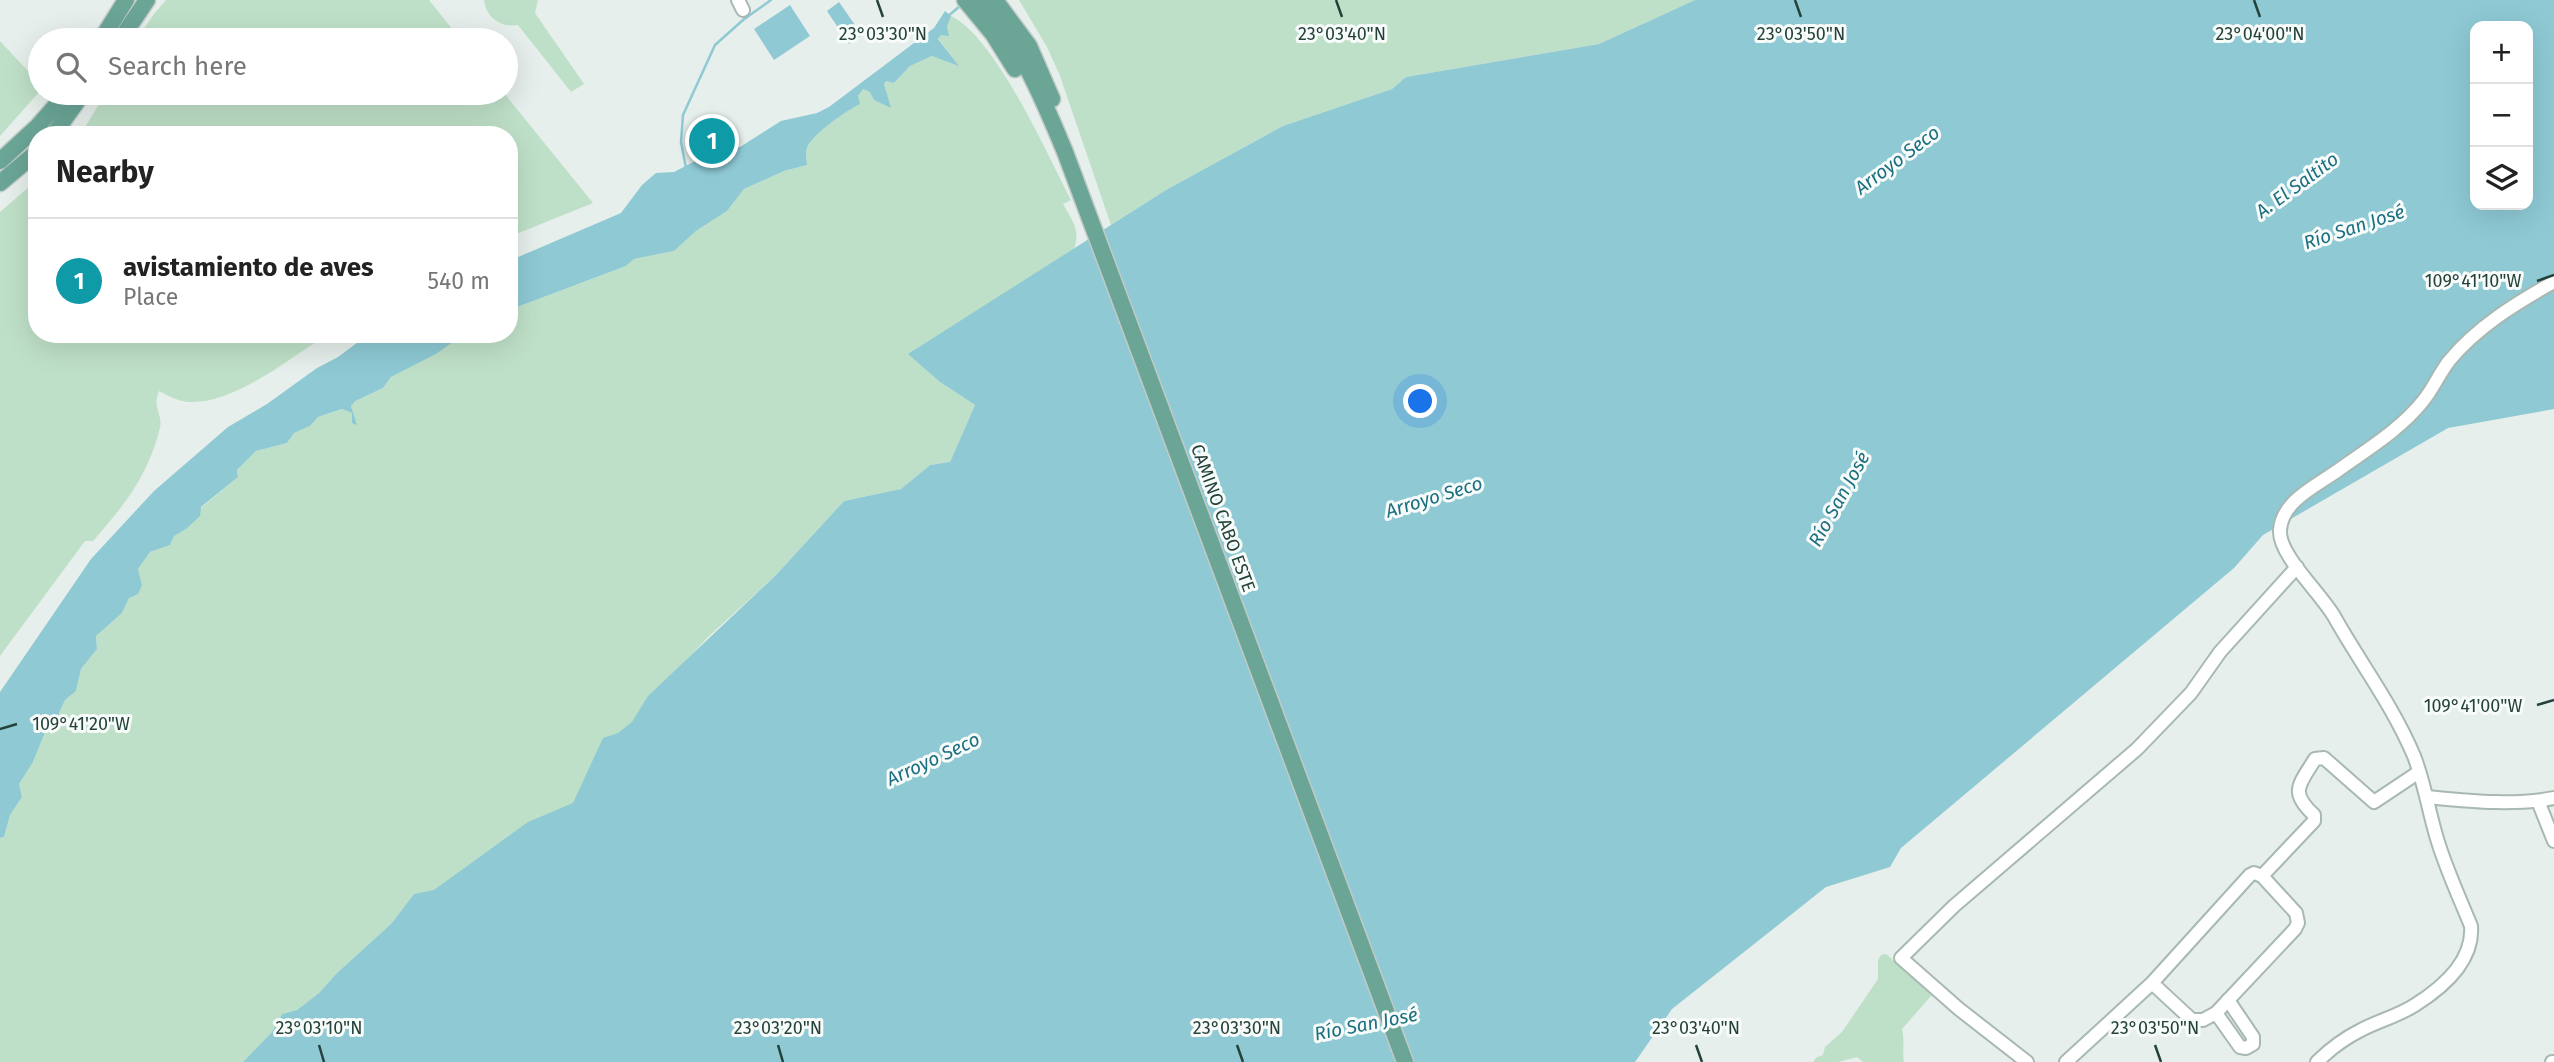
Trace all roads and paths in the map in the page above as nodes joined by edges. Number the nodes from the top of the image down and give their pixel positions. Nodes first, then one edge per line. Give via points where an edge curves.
1 (126, 0) edge
2 (147, 0) edge
3 (965, 0) edge
4 (980, 0) edge
5 (995, 0) edge
6 (108, 28) edge
7 (128, 28) edge
8 (56, 105) edge
9 (74, 105) edge
10 (38, 126) edge
11 (59, 126) edge
12 (28, 135) edge
13 (28, 160) edge
14 (0, 161) edge
15 (0, 183) edge
16 (1079, 188) junction
17 (2554, 282) edge
18 (2297, 567) junction
19 (2419, 772) junction
20 (2427, 797) junction
21 (2554, 799) edge
22 (2538, 802) junction
23 (2554, 841) edge
24 (2262, 876) junction
25 (2152, 983) junction
26 (2228, 1000) junction
27 (2216, 1013) junction
28 (1405, 1062) edge
29 (2027, 1062) edge
30 (2066, 1062) edge
31 (2317, 1062) edge

1 - 6 main road
2 - 7 main road
3 - 16 main road via 1009,58
4 - 16 main road, CAMINO CABO ESTE via 1023,61
5 - 16 main road via 1022,34 1041,70
8 - 10 main road
9 - 11 main road
12 - 14 main road
13 - 15 main road
16 - 28 main road, CAMINO CABO ESTE
17 - 18 street via 2482,328 2449,361 2423,402 2388,435 2290,505 2279,534 2285,553
18 - 19 street via 2330,609 2391,708
18 - 29 street via 2220,652 2191,693 2137,748 1954,906 1901,958
19 - 20 street
19 - 24 street via 2374,802 2324,758 2315,759 2299,797 2314,821
20 - 22 street
20 - 31 street via 2471,926 2468,953 2462,964 2416,1005 2359,1031
21 - 22 street
22 - 23 street
24 - 25 street via 2250,875
24 - 26 street via 2296,913 2298,923
25 - 27 street via 2192,1020
25 - 30 street
26 - 27 street
26 - 27 street via 2253,1044 2240,1047

